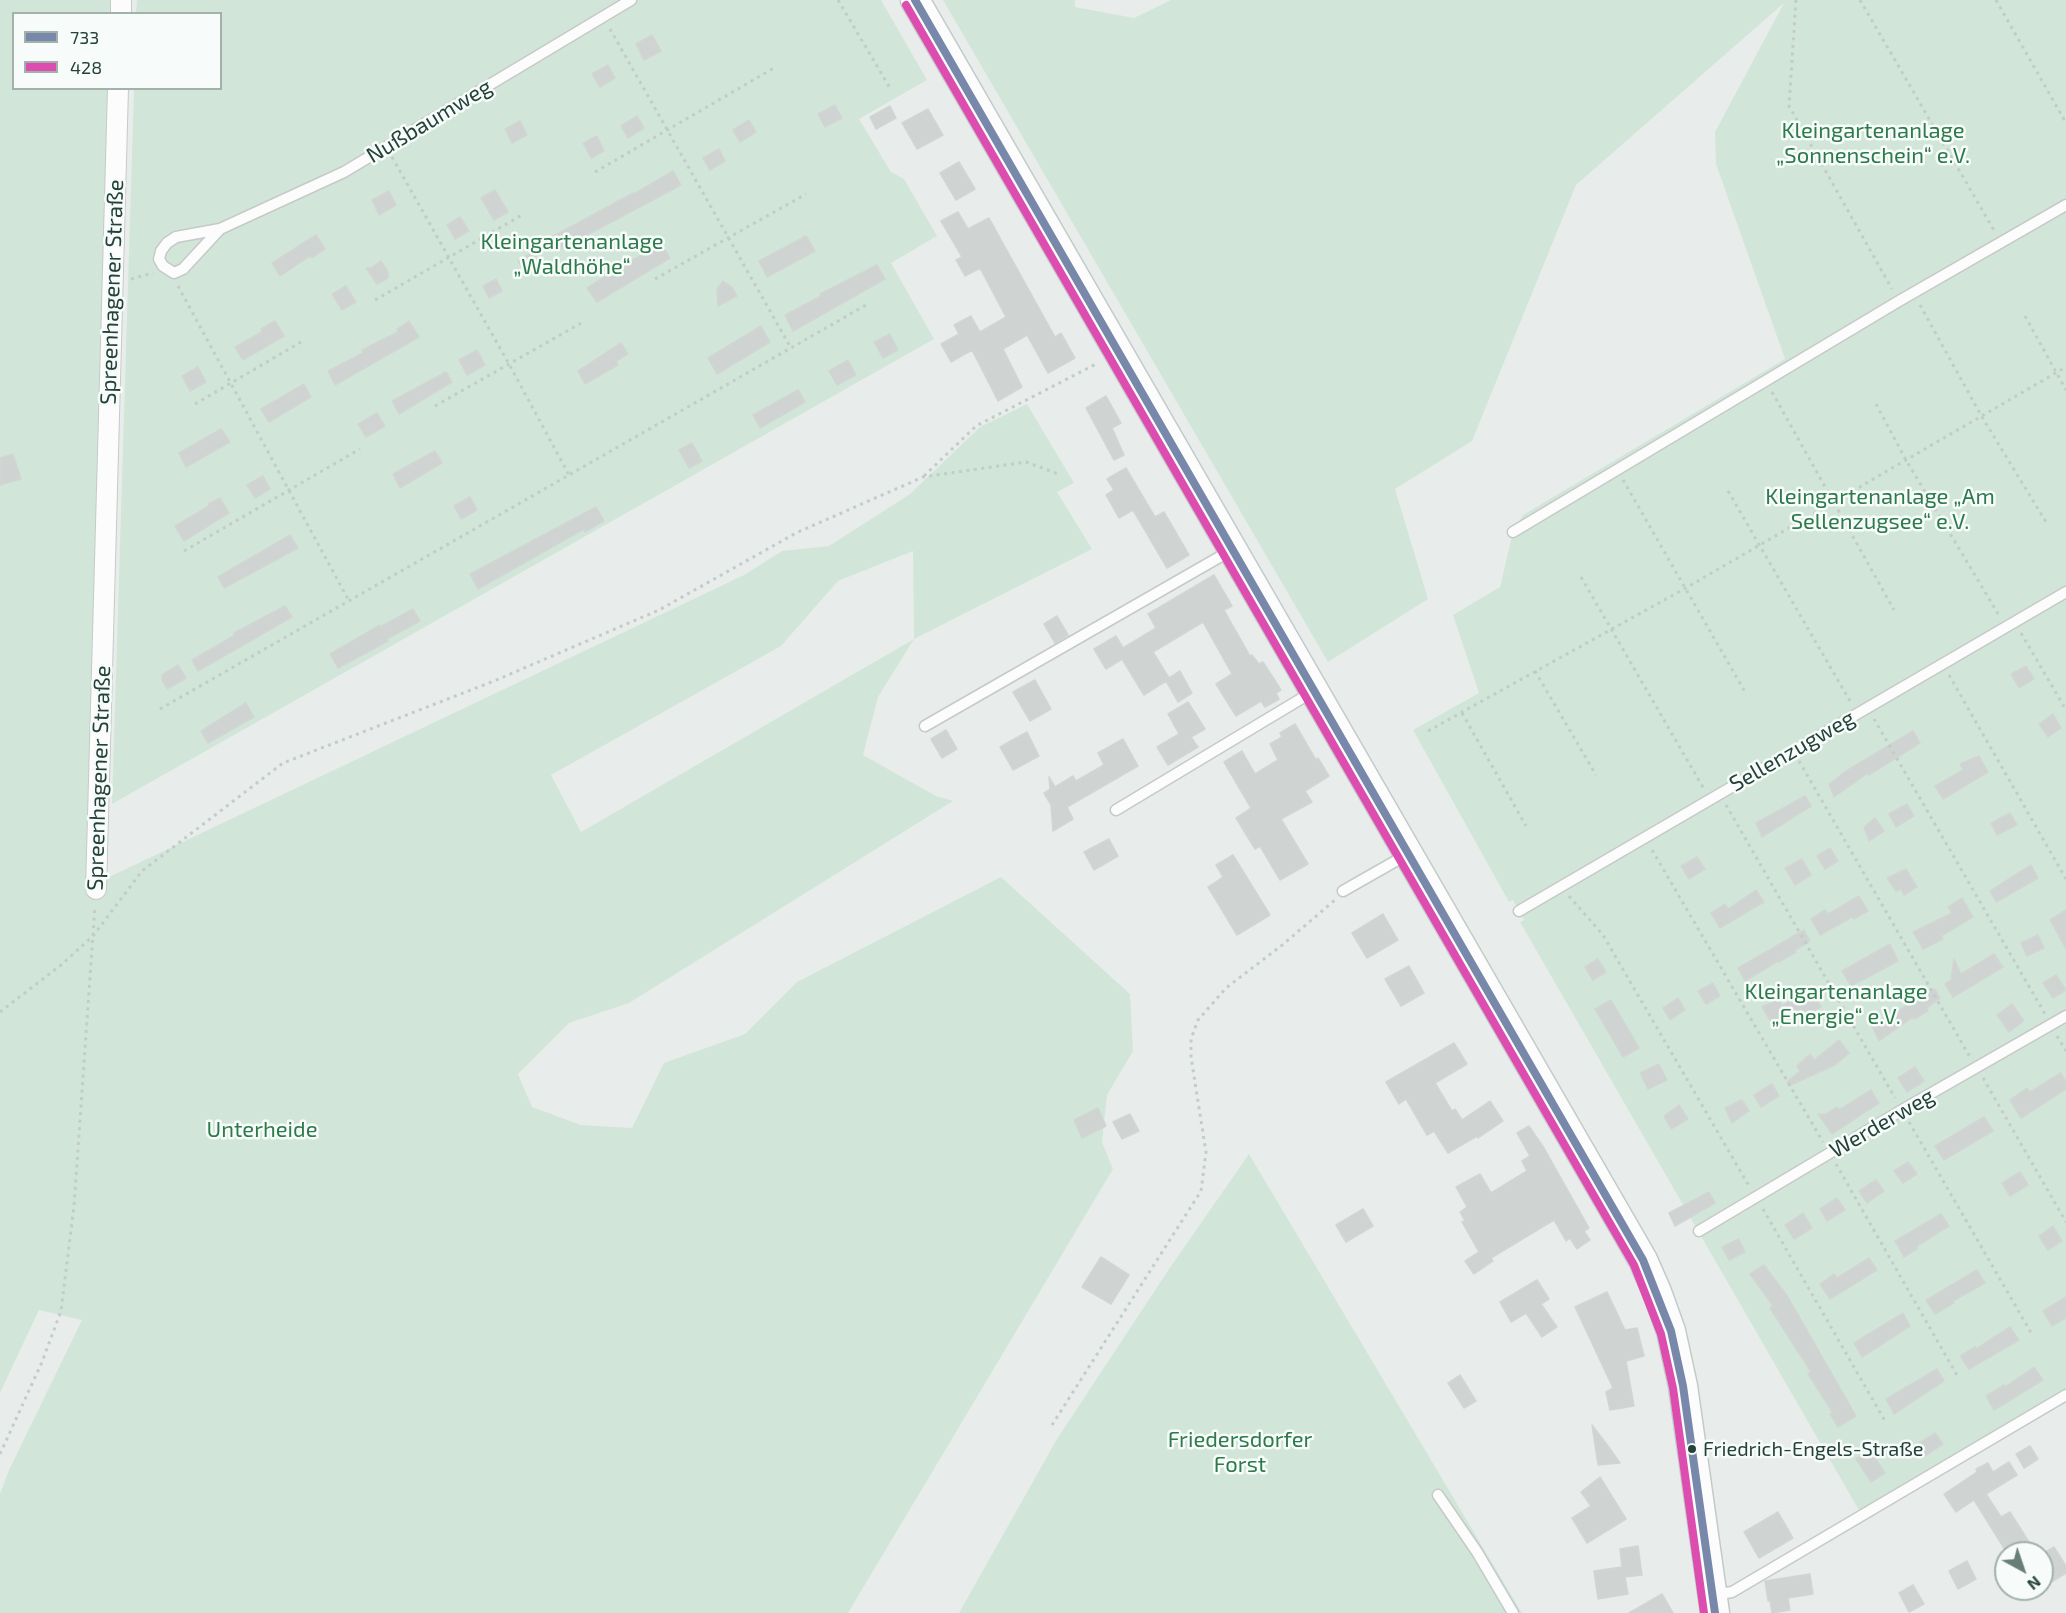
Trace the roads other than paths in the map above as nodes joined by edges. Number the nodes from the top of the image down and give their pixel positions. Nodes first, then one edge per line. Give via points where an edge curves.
1 (631, 0) edge
2 (915, 0) edge
3 (118, 90) edge
4 (2066, 205) edge
5 (220, 229) junction
6 (1513, 532) dead end
7 (1233, 549) junction
8 (2066, 592) edge
9 (1315, 691) junction
10 (925, 726) dead end
11 (1116, 810) dead end
12 (1408, 854) junction
13 (96, 889) road end
14 (1343, 891) road end
15 (1519, 911) dead end
16 (2066, 1016) edge
17 (1699, 1231) dead end
18 (2066, 1395) edge
19 (1438, 1495) dead end
20 (1714, 1604) edge
21 (1513, 1613) edge

1 - 5 lane, Nußbaumweg via 326,181
2 - 7 main road
3 - 13 street, Spreenhagener Straße
4 - 6 lane
5 - 5 lane, Nußbaumweg via 176,237 160,251 159,259 174,273 183,269
7 - 9 main road
7 - 10 lane
8 - 15 lane, Sellenzugweg
9 - 11 lane
9 - 12 main road
12 - 14 lane
12 - 20 main road via 1658,1292 1683,1386
16 - 17 lane, Werderweg
18 - 20 lane
19 - 21 lane

